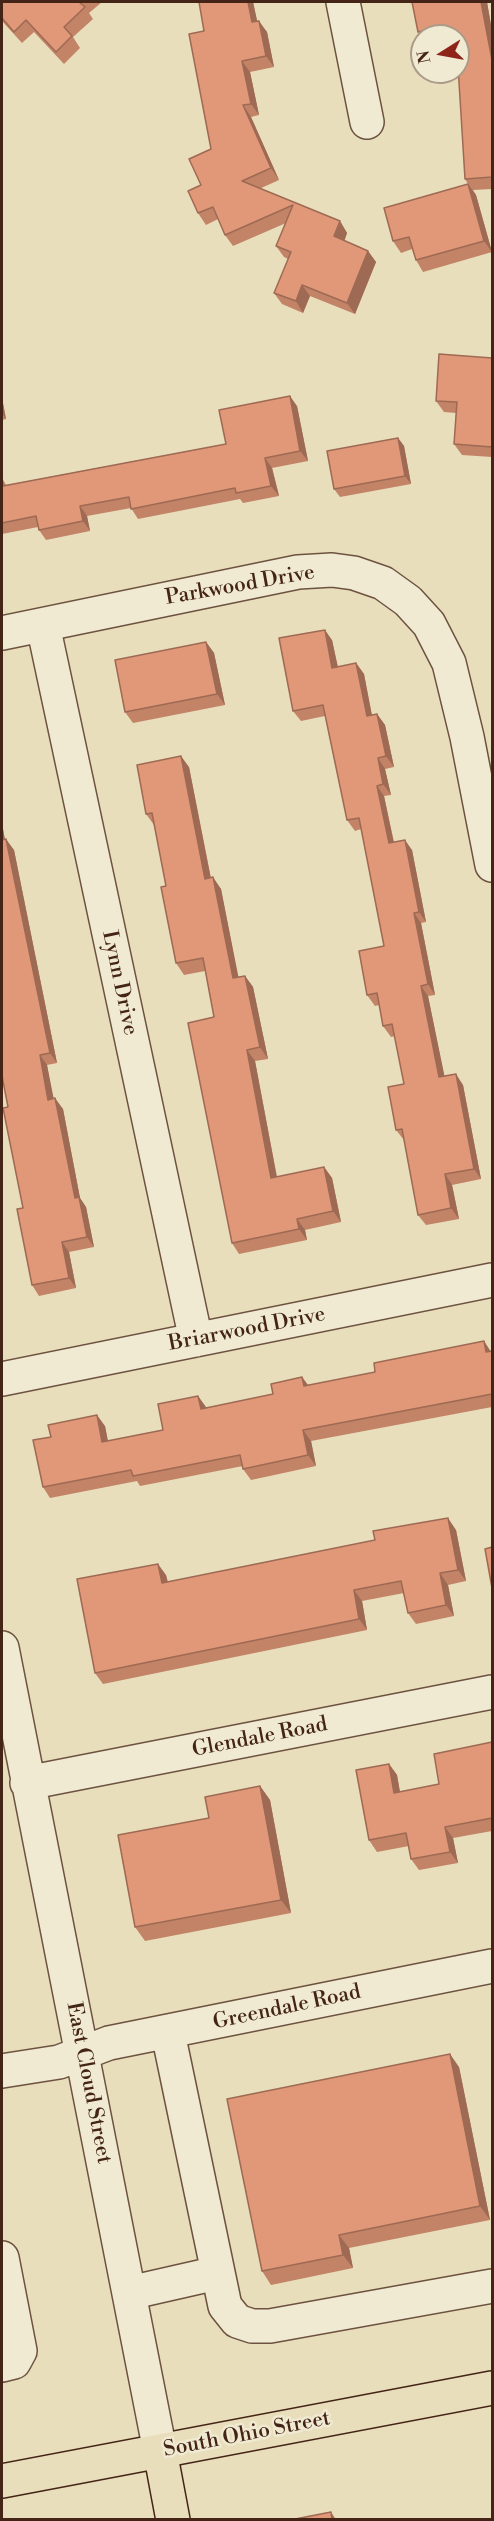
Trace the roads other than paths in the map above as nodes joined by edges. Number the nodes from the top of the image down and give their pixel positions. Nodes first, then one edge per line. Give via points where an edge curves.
1 (343, 2) edge
2 (367, 122) dead end
3 (43, 625) junction
4 (2, 633) edge
5 (492, 865) edge
6 (492, 1280) edge
7 (196, 1340) junction
8 (2, 1379) edge
9 (2, 1648) edge
10 (492, 1692) edge
11 (27, 1783) junction
12 (492, 1966) edge
13 (168, 2033) junction
14 (83, 2053) junction
15 (2, 2071) edge
16 (2, 2258) edge
17 (217, 2273) junction
18 (492, 2286) edge
19 (129, 2293) junction
20 (2, 2366) edge
21 (492, 2388) edge
22 (160, 2451) junction
23 (2, 2481) edge
24 (173, 2520) edge

1 - 2 street
3 - 4 street, Parkwood Drive
3 - 5 street, Parkwood Drive via 298,572 332,570 383,583 408,601 429,624 449,663
3 - 7 street, Lynn Drive
6 - 7 street, Briarwood Drive
7 - 8 street, Briarwood Drive
9 - 11 street, East Cloud Street
10 - 11 street, Glendale Road
11 - 14 street, East Cloud Street
12 - 13 street, Greendale Road
13 - 14 street, Greendale Road via 109,2043
13 - 17 street
14 - 15 street, Greendale Road via 59,2062
14 - 19 street, East Cloud Street
16 - 20 street via 20,2351 14,2362
17 - 18 street via 229,2314 252,2326
17 - 19 street
19 - 22 street, East Cloud Street
21 - 22 main road, South Ohio Street
22 - 23 main road, South Ohio Street
22 - 24 main road, East Cloud Street

